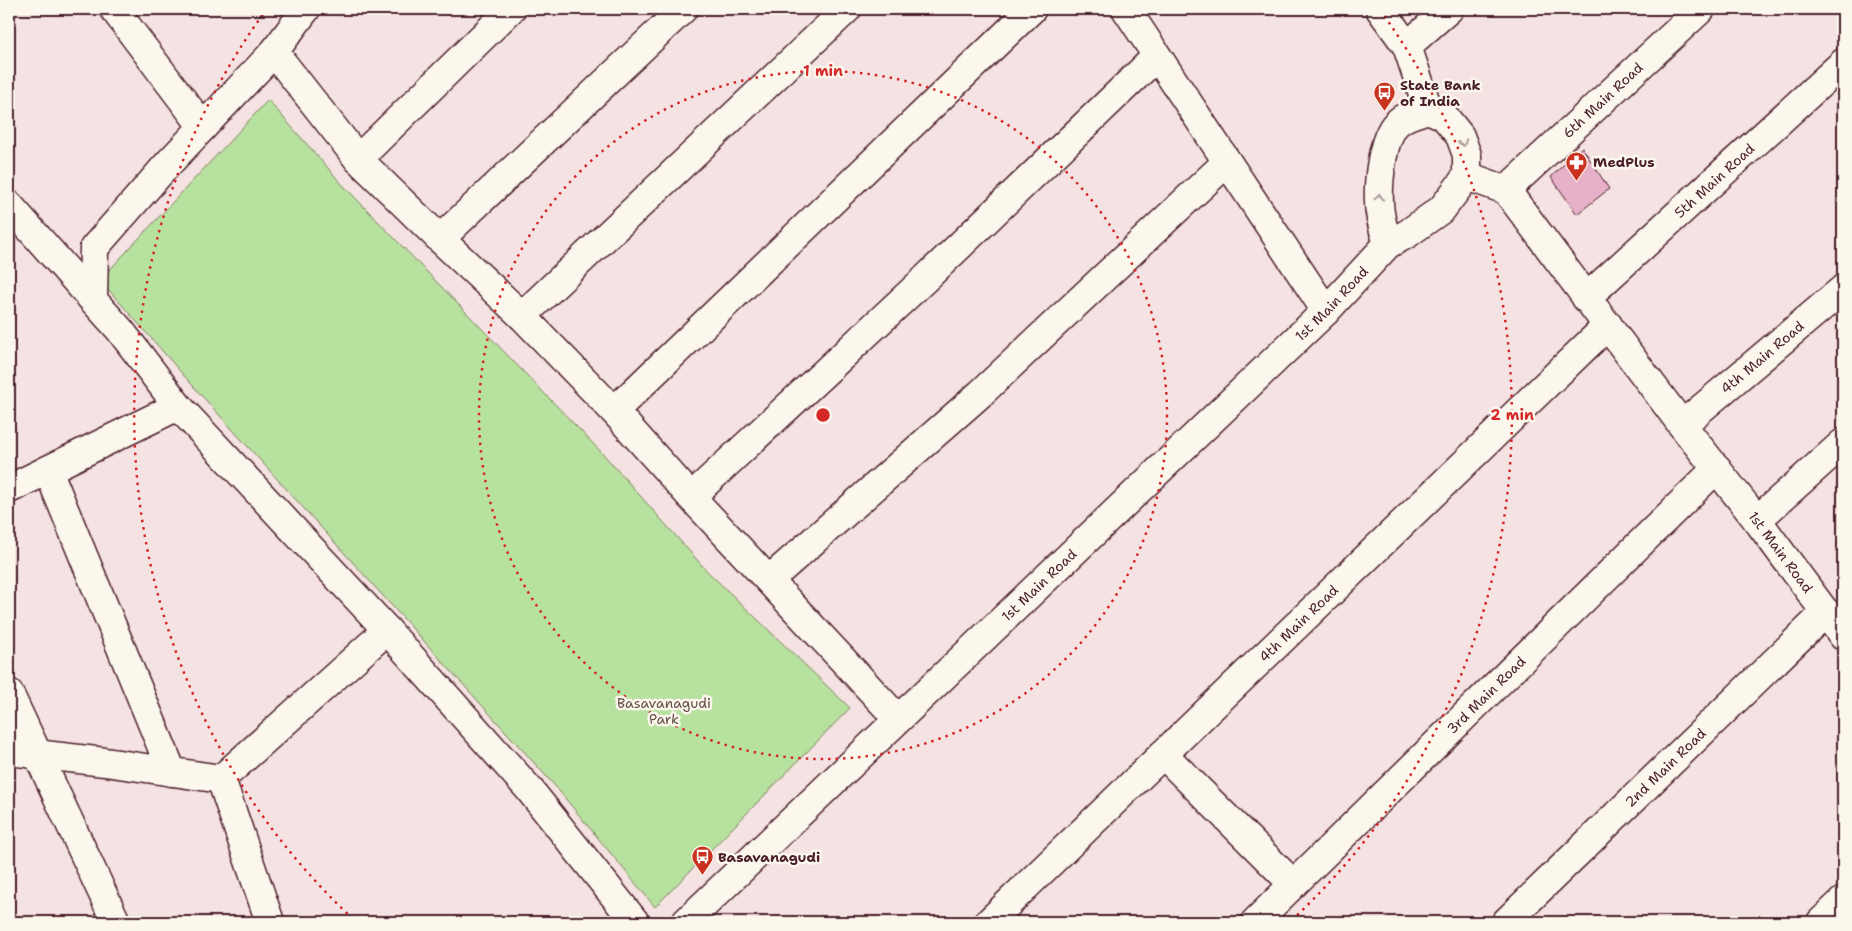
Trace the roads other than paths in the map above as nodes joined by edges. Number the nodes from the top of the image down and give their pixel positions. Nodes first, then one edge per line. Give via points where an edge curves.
1 (114, 9) edge
2 (306, 9) edge
3 (511, 9) edge
4 (683, 9) edge
5 (846, 9) edge
6 (1032, 9) edge
7 (1126, 9) edge
8 (1380, 9) edge
9 (1449, 9) edge
10 (1701, 9) edge
11 (1407, 46) junction
12 (274, 52) junction
13 (1157, 56) junction
14 (1843, 63) edge
15 (1428, 109) junction
16 (203, 127) junction
17 (358, 158) junction
18 (1227, 162) junction
19 (1468, 176) junction
20 (1506, 190) junction
21 (9, 205) edge
22 (440, 239) junction
23 (1388, 244) junction
24 (1843, 289) edge
25 (1586, 298) junction
26 (93, 300) junction
27 (1326, 311) junction
28 (522, 316) junction
29 (1608, 325) junction
30 (178, 406) junction
31 (614, 411) junction
32 (1682, 426) junction
33 (1843, 443) edge
34 (1717, 468) junction
35 (48, 470) junction
36 (9, 489) edge
37 (691, 497) junction
38 (1757, 520) junction
39 (769, 580) junction
40 (1837, 621) edge
41 (387, 630) junction
42 (9, 693) edge
43 (898, 719) junction
44 (9, 751) edge
45 (38, 754) junction
46 (1163, 754) junction
47 (172, 772) junction
48 (221, 779) junction
49 (1293, 884) junction
50 (1843, 901) edge
51 (116, 922) edge
52 (270, 922) edge
53 (635, 922) edge
54 (686, 922) edge
55 (989, 922) edge
56 (1255, 922) edge
57 (1506, 922) edge
58 (1821, 922) edge

1 - 16 street
2 - 12 street
3 - 17 street
4 - 22 street
5 - 28 street
6 - 31 street
7 - 13 street
8 - 11 street
9 - 11 street
10 - 20 street, 6th Main Road
11 - 15 street
12 - 16 street
12 - 17 street
13 - 18 street
13 - 37 street
14 - 25 street, 5th Main Road
15 -> 19 street via 1444,116 1460,136 1467,156
23 -> 15 street via 1378,203 1383,150 1396,124 1405,117
16 - 26 street via 94,248
17 - 22 street
18 - 27 street
18 - 39 street via 980,394
19 - 20 street
19 - 23 street, 1st Main Road via 1442,209
20 - 25 street, 1st Main Road
21 - 26 street
22 - 28 street
23 - 27 street, 1st Main Road
24 - 32 street, 4th Main Road
25 - 29 street, 1st Main Road
26 - 30 street
27 - 43 street, 1st Main Road
28 - 31 street
29 - 32 street, 1st Main Road
29 - 46 street, 4th Main Road
30 - 35 street
30 - 41 street
31 - 37 street
32 - 34 street, 1st Main Road
33 - 38 street
34 - 38 street, 1st Main Road
34 - 49 street, 3rd Main Road
35 - 36 street
35 - 47 street
37 - 39 street
38 - 40 street, 1st Main Road
39 - 43 street
40 - 57 street, 2nd Main Road
41 - 48 street
41 - 53 street via 529,789
42 - 45 street
43 - 54 street, 1st Main Road
44 - 45 street
45 - 47 street
45 - 51 street
46 - 49 street
46 - 55 street, 4th Main Road
47 - 48 street
48 - 52 street
49 - 56 street, 3rd Main Road
50 - 58 street

